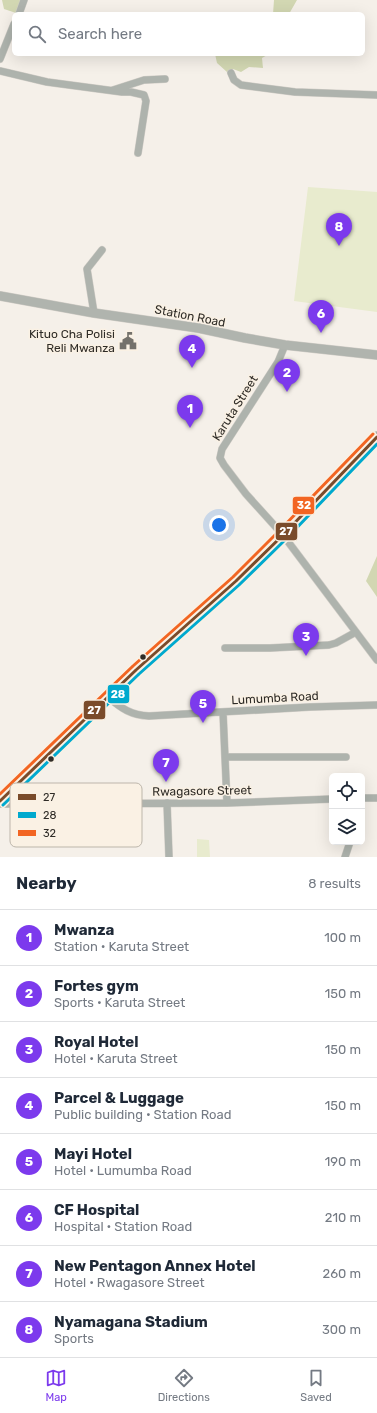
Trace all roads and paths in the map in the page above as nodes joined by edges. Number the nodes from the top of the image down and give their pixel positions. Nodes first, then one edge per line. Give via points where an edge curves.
1 (24, 0) edge
2 (19, 12) edge
3 (12, 29) edge
4 (0, 59) edge
5 (0, 71) edge
6 (231, 73) dead end
7 (165, 79) dead end
8 (128, 84) junction
9 (111, 90) junction
10 (131, 92) junction
11 (377, 96) edge
12 (138, 154) dead end
13 (102, 250) dead end
14 (0, 296) edge
15 (94, 313) junction
16 (285, 345) junction
17 (377, 355) edge
18 (377, 437) edge
19 (283, 535) junction
20 (356, 632) junction
21 (225, 648) dead end
22 (377, 660) edge
23 (108, 698) junction
24 (377, 705) edge
25 (223, 712) junction
26 (225, 757) junction
27 (346, 757) dead end
28 (21, 783) edge
29 (10, 793) edge
30 (365, 798) edge
31 (377, 798) edge
32 (329, 799) edge
33 (0, 803) edge
34 (142, 803) edge
35 (167, 803) junction
36 (227, 803) junction
37 (349, 845) edge
38 (169, 857) edge
39 (345, 857) edge

1 - 2 street
3 - 4 street
5 - 9 street via 47,82
6 - 11 street via 234,80 241,85 313,94
7 - 8 street
8 - 9 street
8 - 10 street
9 - 10 street
10 - 12 street via 144,95 146,101
13 - 15 street via 87,269
14 - 15 main road, Station Road
15 - 16 main road, Station Road via 191,327
16 - 17 main road, Station Road
16 - 19 street, Karuta Street via 278,362 222,450 220,458 246,494
18 - 19 highway
19 - 20 street, Karuta Street
19 - 23 highway
20 - 21 street via 329,645
20 - 22 street, Karuta Street
23 - 25 street, Lumumba Road via 128,712 138,715
23 - 28 highway
24 - 25 street, Lumumba Road
25 - 26 street
26 - 27 street
26 - 36 street
29 - 33 highway
30 - 31 street
32 - 36 street, Rwagasore Street
34 - 35 street, Rwagasore Street
35 - 36 street, Rwagasore Street
35 - 38 street
37 - 39 street

